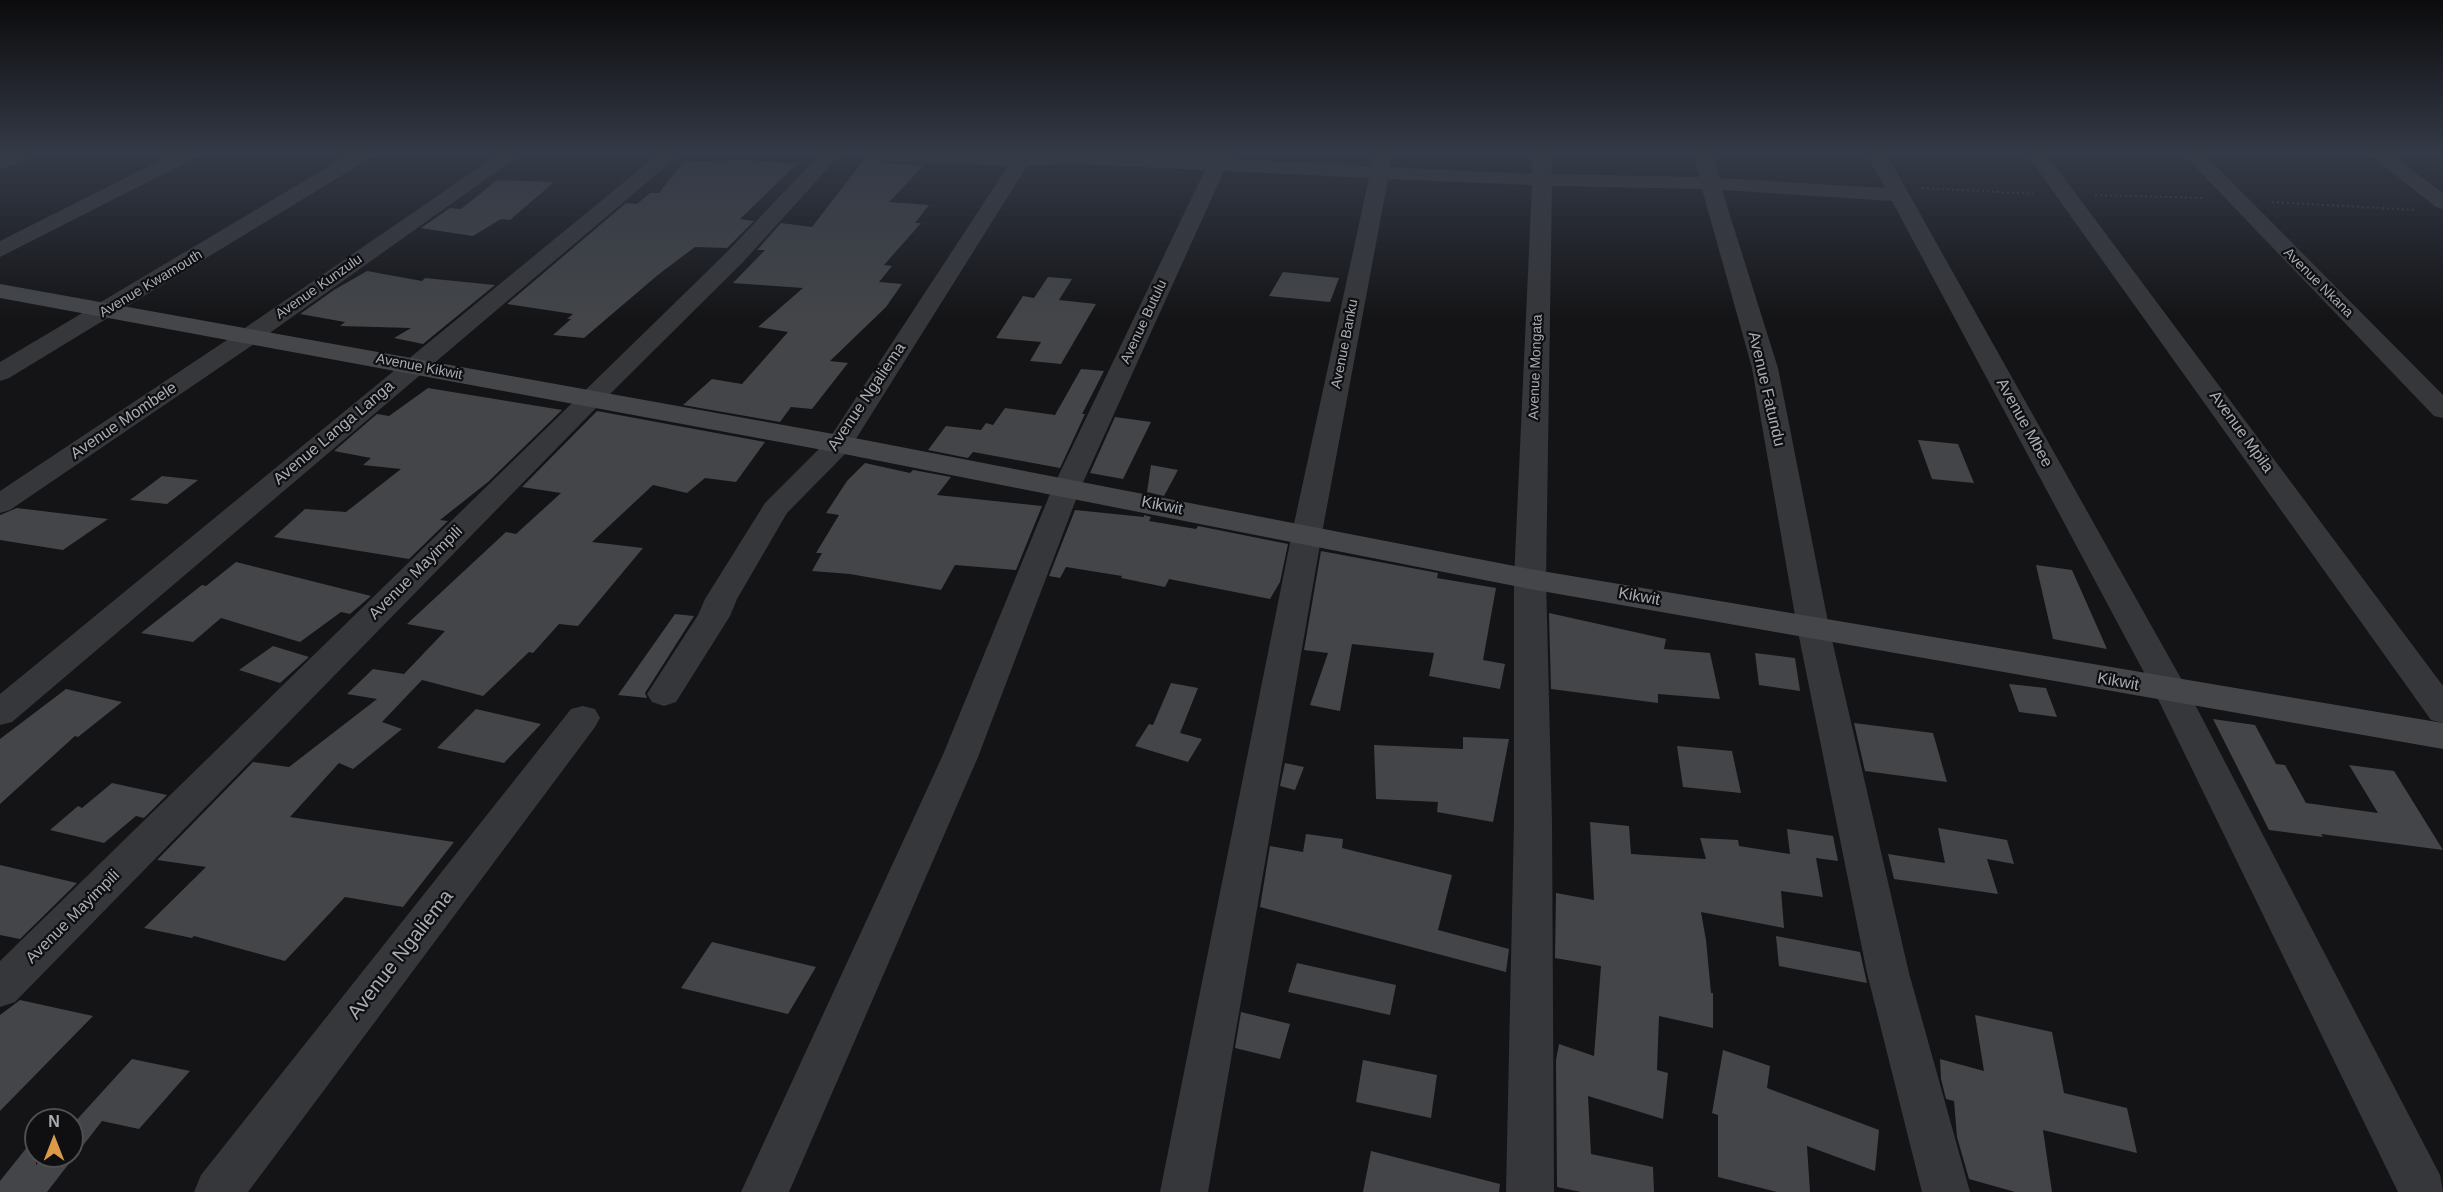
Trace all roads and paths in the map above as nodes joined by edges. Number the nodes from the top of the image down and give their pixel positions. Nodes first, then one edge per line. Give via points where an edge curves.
1 (77, 211) edge
2 (271, 211) edge
3 (430, 211) edge
4 (602, 211) edge
5 (778, 211) edge
6 (989, 211) edge
7 (1196, 211) edge
8 (1372, 211) edge
9 (1541, 211) edge
10 (1718, 211) edge
11 (1907, 211) edge
12 (2076, 211) edge
13 (2248, 211) edge
14 (0, 250) edge
15 (0, 291) edge
16 (106, 311) junction
17 (248, 337) junction
18 (414, 366) junction
19 (0, 374) edge
20 (589, 400) junction
21 (2443, 410) edge
22 (838, 444) junction
23 (1066, 489) junction
24 (0, 504) edge
25 (1307, 533) junction
26 (1530, 579) junction
27 (1814, 627) junction
28 (2171, 691) junction
29 (664, 694) dead end
30 (2443, 711) edge
31 (0, 713) edge
32 (583, 718) dead end
33 (2443, 736) edge
34 (0, 989) edge
35 (218, 1192) edge
36 (765, 1192) edge
37 (1184, 1192) edge
38 (1530, 1192) edge
39 (1946, 1192) edge
40 (2423, 1192) edge

1 - 14 street
2 - 16 street, Avenue Kwamouth
3 - 17 street, Avenue Kunzulu
4 - 18 street, Avenue Langa Langa
5 - 20 street, Avenue Mayimpili
6 - 22 street, Avenue Ngaliema
7 - 23 street, Avenue Butulu
8 - 25 street, Avenue Banku
9 - 26 street, Avenue Mongata
10 - 27 street, Avenue Fatundu via 1765,368
11 - 28 street, Avenue Mbee
12 - 30 street, Avenue Mpila
13 - 21 street, Avenue Nkana
15 - 16 main road, Avenue Kikwit
16 - 17 main road, Avenue Kikwit
16 - 19 street, Avenue Kwamouth
17 - 18 main road, Avenue Kikwit
17 - 24 street, Avenue Mombele
18 - 20 main road, Avenue Kikwit
18 - 31 street, Avenue Langa Langa
20 - 22 main road, Avenue Kikwit
20 - 34 street, Avenue Mayimpili
22 - 23 main road, Kikwit
22 - 29 street, Avenue Ngaliema via 776,508
23 - 25 main road, Kikwit
23 - 36 street, Avenue Butulu via 960,757
25 - 26 main road, Kikwit
25 - 37 street, Avenue Banku
26 - 27 main road, Kikwit
26 - 38 street, Avenue Mongata
27 - 28 main road, Kikwit
27 - 39 street, Avenue Fatundu via 1888,973
28 - 33 main road, Kikwit
28 - 40 street, Avenue Mbee
32 - 35 street, Avenue Ngaliema

